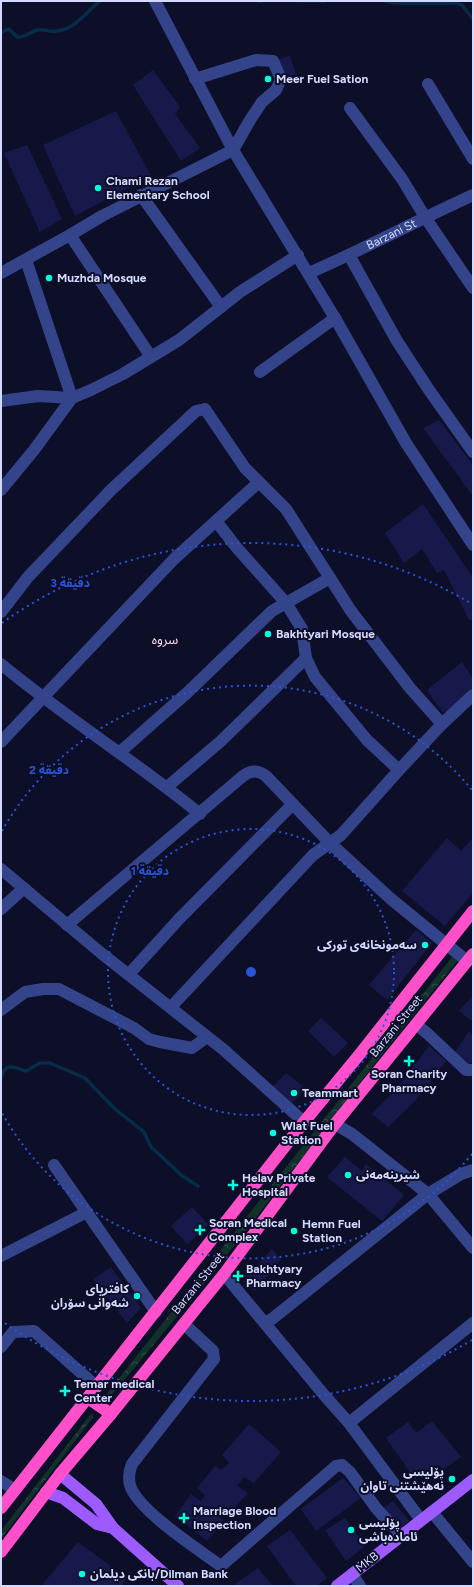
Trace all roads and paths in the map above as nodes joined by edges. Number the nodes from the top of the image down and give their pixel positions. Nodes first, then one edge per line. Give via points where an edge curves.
1 (155, 1) edge
2 (195, 79) junction
3 (428, 84) dead end
4 (350, 108) dead end
5 (233, 150) junction
6 (473, 159) edge
7 (141, 195) junction
8 (473, 195) edge
9 (425, 217) junction
10 (70, 235) junction
11 (298, 255) junction
12 (349, 255) junction
13 (26, 260) junction
14 (1, 272) edge
15 (309, 273) junction
16 (473, 288) edge
17 (221, 307) junction
18 (335, 318) junction
19 (150, 357) junction
20 (260, 372) dead end
21 (72, 398) junction
22 (1, 401) edge
23 (473, 452) edge
24 (259, 482) junction
25 (1, 490) edge
26 (216, 521) junction
27 (473, 545) edge
28 (330, 578) junction
29 (286, 603) junction
30 (1, 612) edge
31 (306, 658) junction
32 (1, 664) edge
33 (473, 695) edge
34 (42, 698) junction
35 (442, 724) junction
36 (1, 742) edge
37 (120, 752) junction
38 (398, 770) junction
39 (166, 787) junction
40 (293, 804) junction
41 (200, 814) junction
42 (330, 843) junction
43 (1, 869) edge
44 (24, 888) junction
45 (1, 909) edge
46 (473, 911) edge
47 (67, 925) junction
48 (446, 944) junction
49 (470, 958) edge
50 (129, 974) junction
51 (171, 1007) junction
52 (1, 1010) edge
53 (416, 1024) junction
54 (207, 1037) junction
55 (473, 1070) edge
56 (304, 1122) junction
57 (335, 1124) junction
58 (54, 1165) dead end
59 (473, 1170) edge
60 (428, 1194) junction
61 (87, 1212) junction
62 (473, 1248) edge
63 (3, 1251) edge
64 (224, 1274) junction
65 (156, 1312) junction
66 (265, 1322) junction
67 (473, 1323) edge
68 (184, 1324) junction
69 (1, 1347) edge
70 (97, 1387) junction
71 (88, 1398) junction
72 (111, 1414) junction
73 (349, 1423) junction
74 (60, 1474) junction
75 (473, 1480) edge
76 (1, 1481) edge
77 (15, 1490) junction
78 (46, 1492) junction
79 (1, 1508) edge
80 (432, 1512) junction
81 (421, 1520) junction
82 (113, 1528) junction
83 (401, 1536) junction
84 (1, 1552) edge
85 (473, 1562) edge
86 (352, 1574) junction
87 (178, 1586) edge
88 (337, 1586) edge
89 (360, 1586) edge

1 - 2 street
2 - 5 street
2 - 5 street via 256,60 274,61 281,79 279,84 262,102
3 - 6 street
4 - 9 street via 402,179
5 - 7 street
5 - 11 street
7 - 10 street
7 - 17 street
8 - 9 street, Barzani St
9 - 12 street, Barzani St
9 - 16 street
10 - 13 street
10 - 19 street
11 - 15 street
11 - 17 street
12 - 15 street, Barzani St
12 - 23 street via 397,341
13 - 14 street
13 - 21 street
15 - 18 street
17 - 19 street via 179,340
18 - 20 street
18 - 27 street via 406,443
19 - 21 street via 104,384
21 - 22 street via 38,396
21 - 25 street
24 - 26 street
24 - 28 street via 286,509
24 - 30 street via 245,468 205,409 196,410 111,490 28,577
26 - 29 street
26 - 34 street via 174,559
28 - 29 street
28 - 35 street via 351,612 410,688
29 - 31 street via 302,629
29 - 37 street via 272,611 188,692
31 - 38 street via 315,677 367,740
31 - 39 street via 222,742
32 - 34 street
33 - 35 street
34 - 36 street
34 - 37 street
35 - 38 street
37 - 39 street
38 - 42 street
39 - 41 street
40 - 41 street via 266,776 255,771 248,772
40 - 42 street
40 - 50 street via 180,918
41 - 47 street
42 - 48 street via 391,899
42 - 51 street via 313,855
43 - 44 street
44 - 45 street
44 - 47 street
46 - 48 highway, Barzani Street
47 - 50 street
48 - 49 street
48 - 56 highway, Barzani Street
49 - 53 highway, Barzani Street
50 - 51 street
51 - 54 street
52 - 54 street via 25,992 59,989 134,1028 149,1039 192,1048
53 - 55 street via 466,1070
53 - 57 highway, Barzani Street
54 - 56 street
56 - 65 highway, Barzani Street
57 - 60 street via 352,1134
57 - 64 highway, Barzani Street
58 - 61 street
59 - 60 street via 461,1174
60 - 62 street
60 - 66 street
61 - 63 street
61 - 65 street
64 - 66 street
64 - 68 highway, Barzani Street
65 - 70 highway, Barzani Street
66 - 73 street
67 - 73 street
68 - 72 highway, Barzani Street
68 - 83 street via 213,1351 214,1359 132,1464 128,1475 130,1486 149,1511 221,1566 336,1466 342,1465
69 - 70 street via 13,1332 34,1331
70 - 71 highway, Barzani Street
71 - 72 highway
71 - 77 highway, Barzani Street
72 - 74 highway, Barzani Street
73 - 81 street
74 - 78 highway, Barzani Street
74 - 82 main road via 100,1508
75 - 80 main road, MKB
76 - 77 street
77 - 79 highway, Barzani Street
78 - 82 main road via 63,1498 97,1524
78 - 84 highway, Barzani Street
80 - 81 main road, MKB
80 - 85 street
81 - 83 main road, MKB
82 - 87 main road
83 - 86 main road, MKB
86 - 88 main road, MKB
86 - 89 street

